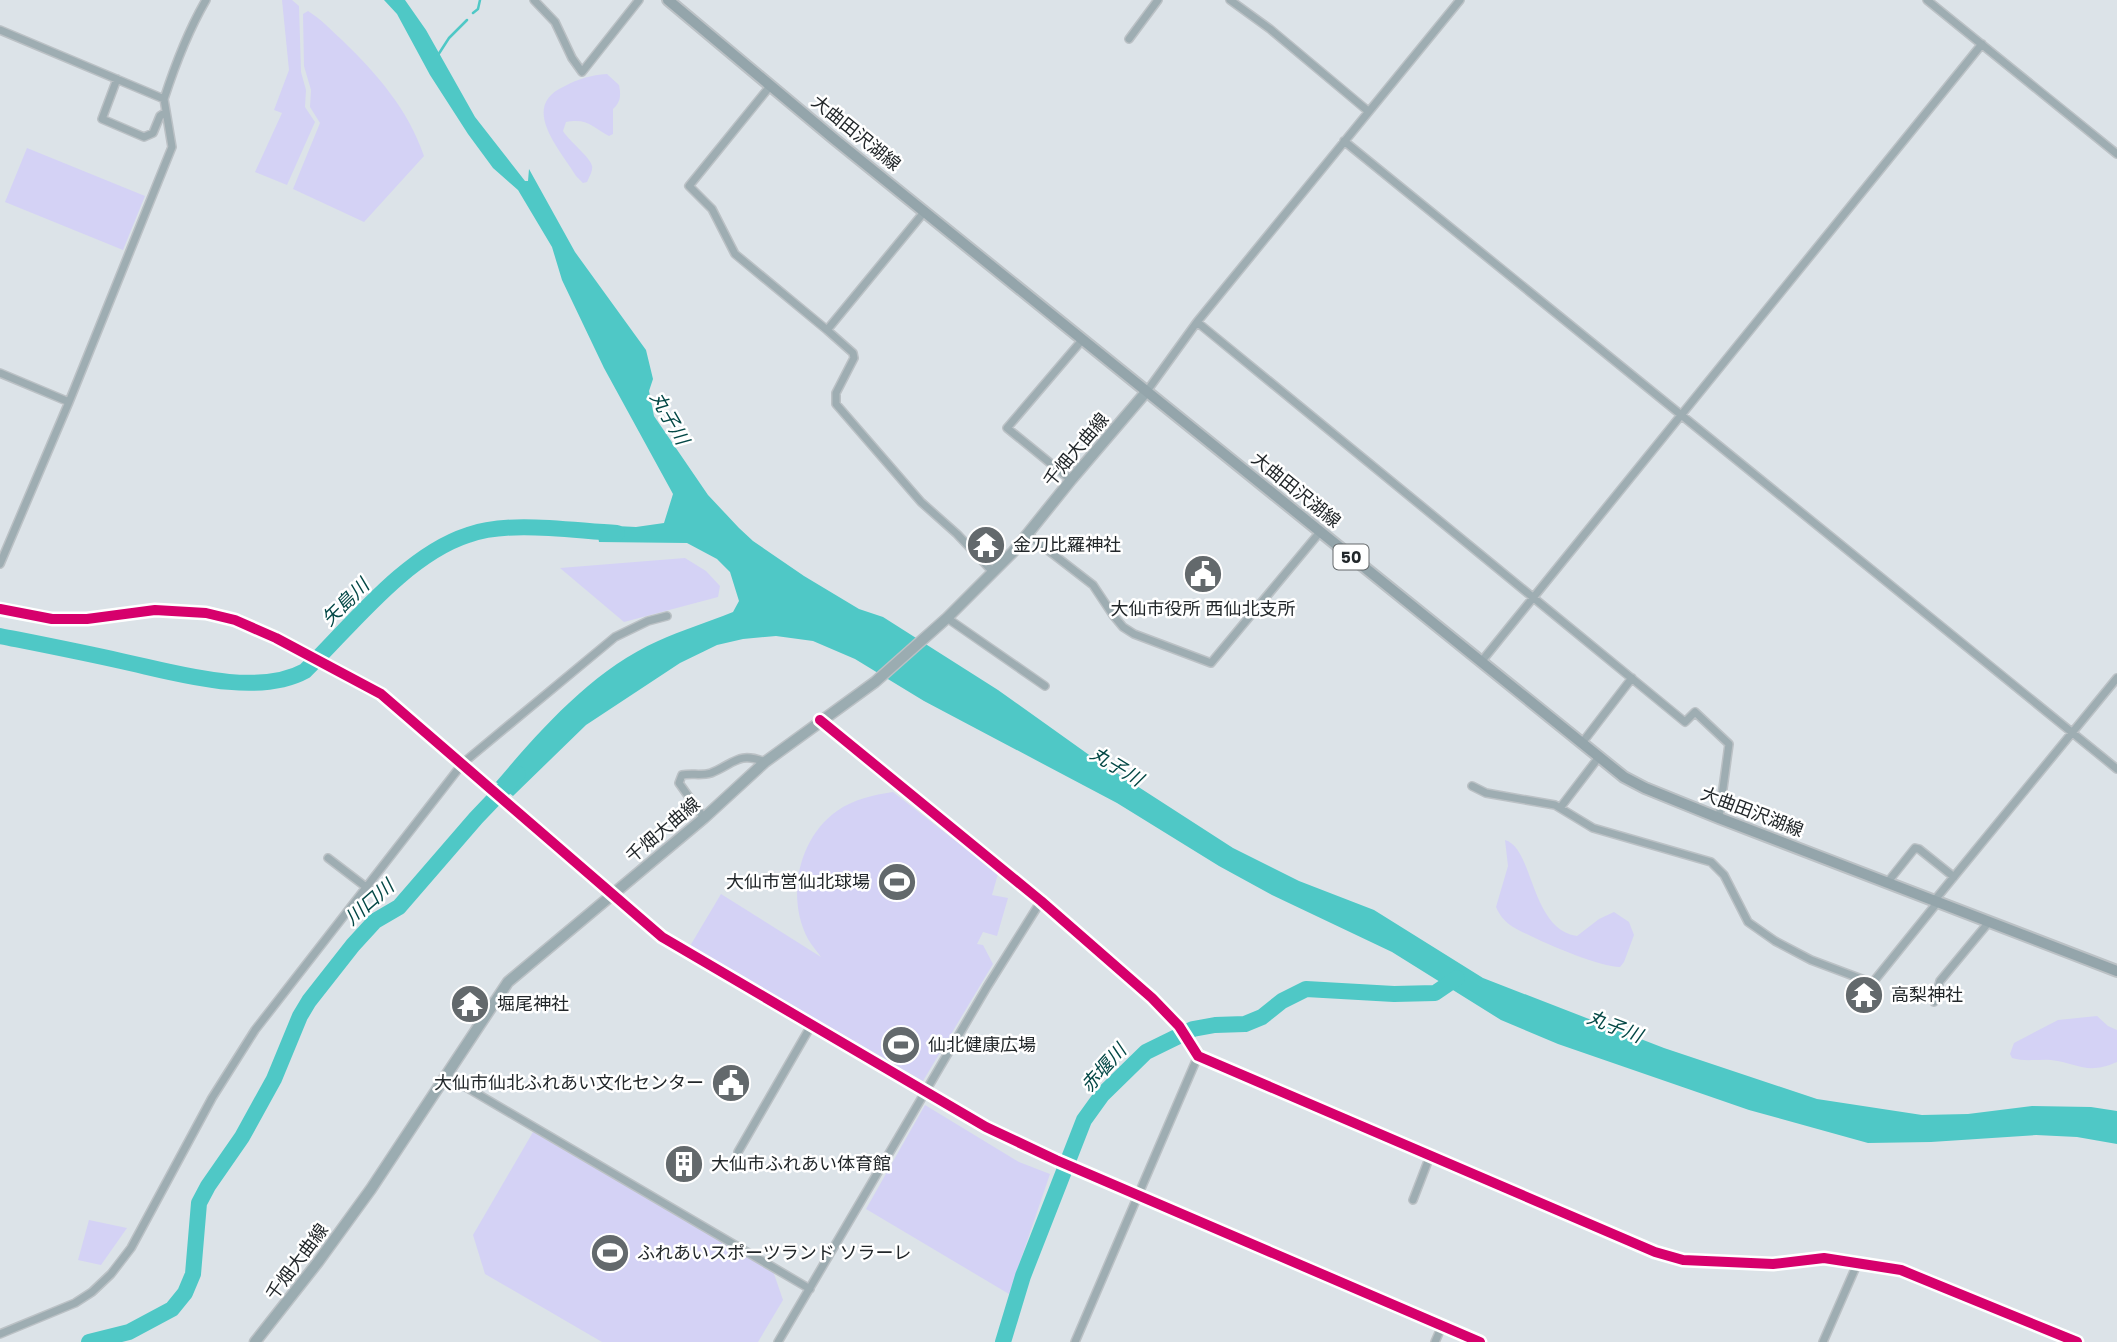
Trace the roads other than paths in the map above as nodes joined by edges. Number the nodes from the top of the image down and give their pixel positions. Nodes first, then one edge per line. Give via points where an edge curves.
1 (206, 0) edge
2 (534, 0) edge
3 (639, 0) edge
4 (668, 0) edge
5 (1158, 0) edge
6 (1230, 0) edge
7 (1460, 0) edge
8 (1927, 0) edge
9 (0, 30) edge
10 (1129, 39) dead end
11 (1982, 44) junction
12 (117, 79) junction
13 (771, 85) junction
14 (164, 99) junction
15 (1368, 111) junction
16 (166, 112) junction
17 (1344, 141) junction
18 (2117, 154) edge
19 (925, 211) junction
20 (1197, 322) junction
21 (827, 330) junction
22 (1083, 339) junction
23 (0, 373) edge
24 (1147, 391) junction
25 (69, 402) junction
26 (1680, 415) junction
27 (1071, 480) junction
28 (1320, 532) junction
29 (1027, 534) junction
30 (0, 564) edge
31 (993, 572) junction
32 (1533, 597) junction
33 (0, 609) edge
34 (667, 616) dead end
35 (947, 618) junction
36 (1481, 662) junction
37 (1632, 678) junction
38 (2117, 678) edge
39 (1045, 686) dead end
40 (820, 720) junction
41 (2073, 732) junction
42 (1582, 743) junction
43 (1599, 757) junction
44 (765, 762) junction
45 (467, 767) junction
46 (2117, 769) edge
47 (1472, 786) dead end
48 (1560, 808) junction
49 (704, 818) junction
50 (1719, 818) junction
51 (328, 858) dead end
52 (1954, 877) junction
53 (1887, 883) junction
54 (366, 887) junction
55 (613, 893) junction
56 (1041, 901) junction
57 (1936, 902) junction
58 (1989, 922) junction
59 (2117, 971) edge
60 (1934, 1002) dead end
61 (812, 1024) junction
62 (1198, 1056) junction
63 (447, 1076) junction
64 (926, 1091) junction
65 (738, 1152) dead end
66 (1430, 1156) junction
67 (1137, 1195) junction
68 (1412, 1200) dead end
69 (1858, 1262) junction
70 (810, 1289) junction
71 (1442, 1326) junction
72 (0, 1334) edge
73 (258, 1341) edge
74 (778, 1342) edge
75 (1075, 1342) edge
76 (1435, 1342) edge
77 (1480, 1342) edge
78 (1823, 1342) edge
79 (2077, 1342) edge

1 - 14 street
2 - 3 street via 555,22 582,72
4 - 13 main road, 大曲田沢湖線 / 50
5 - 10 street
6 - 15 street
7 - 15 street
8 - 11 street
9 - 12 street
11 - 18 street
11 - 26 street
12 - 14 street
12 - 16 street via 102,119 144,137 153,133
13 - 19 main road, 大曲田沢湖線 / 50
13 - 21 street via 689,186 712,209 735,254
14 - 16 street
15 - 17 street
16 - 25 street via 172,147
17 - 20 street
17 - 26 street
19 - 21 street
19 - 22 main road, 大曲田沢湖線 / 50
20 - 24 street
20 - 32 street
21 - 31 street via 854,359 836,393 836,404 921,502
22 - 24 main road, 大曲田沢湖線 / 50
22 - 27 street via 1007,428
23 - 25 street
24 - 27 street, 千畑大曲線
24 - 28 main road, 大曲田沢湖線 / 50
25 - 30 street
26 - 32 street
26 - 41 street
27 - 29 street, 千畑大曲線
28 - 29 street via 1211,663 1123,627 1093,585
28 - 36 main road, 大曲田沢湖線 / 50
29 - 31 street, 千畑大曲線
31 - 35 street, 千畑大曲線
32 - 36 street
32 - 37 street
33 - 45 street via 52,619 155,611 206,613 235,620 381,694
34 - 45 street via 615,637
35 - 39 street
35 - 40 street, 千畑大曲線 via 875,682
36 - 42 main road, 大曲田沢湖線 / 50
37 - 42 street
37 - 50 street via 1685,722 1695,712 1729,744
38 - 41 street
40 - 44 street, 千畑大曲線
40 - 56 street
41 - 46 street
41 - 52 street
42 - 43 main road, 大曲田沢湖線 / 50
43 - 48 street
43 - 50 main road, 大曲田沢湖線 / 50 via 1645,788
44 - 49 street, 千畑大曲線
44 - 49 street via 744,757 712,772 682,775 679,783
45 - 54 street
45 - 55 street
47 - 48 street
48 - 57 street via 1593,828 1711,862 1724,875 1748,922 1811,960 1867,981 1874,981
49 - 55 street, 千畑大曲線
50 - 53 main road, 大曲田沢湖線 / 50
51 - 54 street
52 - 53 street via 1915,848
52 - 57 street
53 - 57 main road, 大曲田沢湖線 / 50
54 - 72 street via 255,1030 212,1098 136,1240 111,1273 75,1303
55 - 61 street via 662,937
55 - 63 street, 千畑大曲線 via 508,982
56 - 62 street via 1153,998
56 - 64 street
57 - 58 main road, 大曲田沢湖線 / 50
58 - 59 main road, 大曲田沢湖線 / 50
58 - 60 street via 1940,981
61 - 64 street
61 - 65 street
62 - 66 street
62 - 67 street
63 - 70 street
63 - 73 street, 千畑大曲線 via 372,1189
64 - 67 street via 986,1126
64 - 70 street
66 - 68 street
66 - 69 street via 1683,1260 1773,1264 1824,1258
67 - 71 street
67 - 75 street
69 - 78 street
69 - 79 street via 1901,1270
70 - 74 street
71 - 76 street
71 - 77 street

